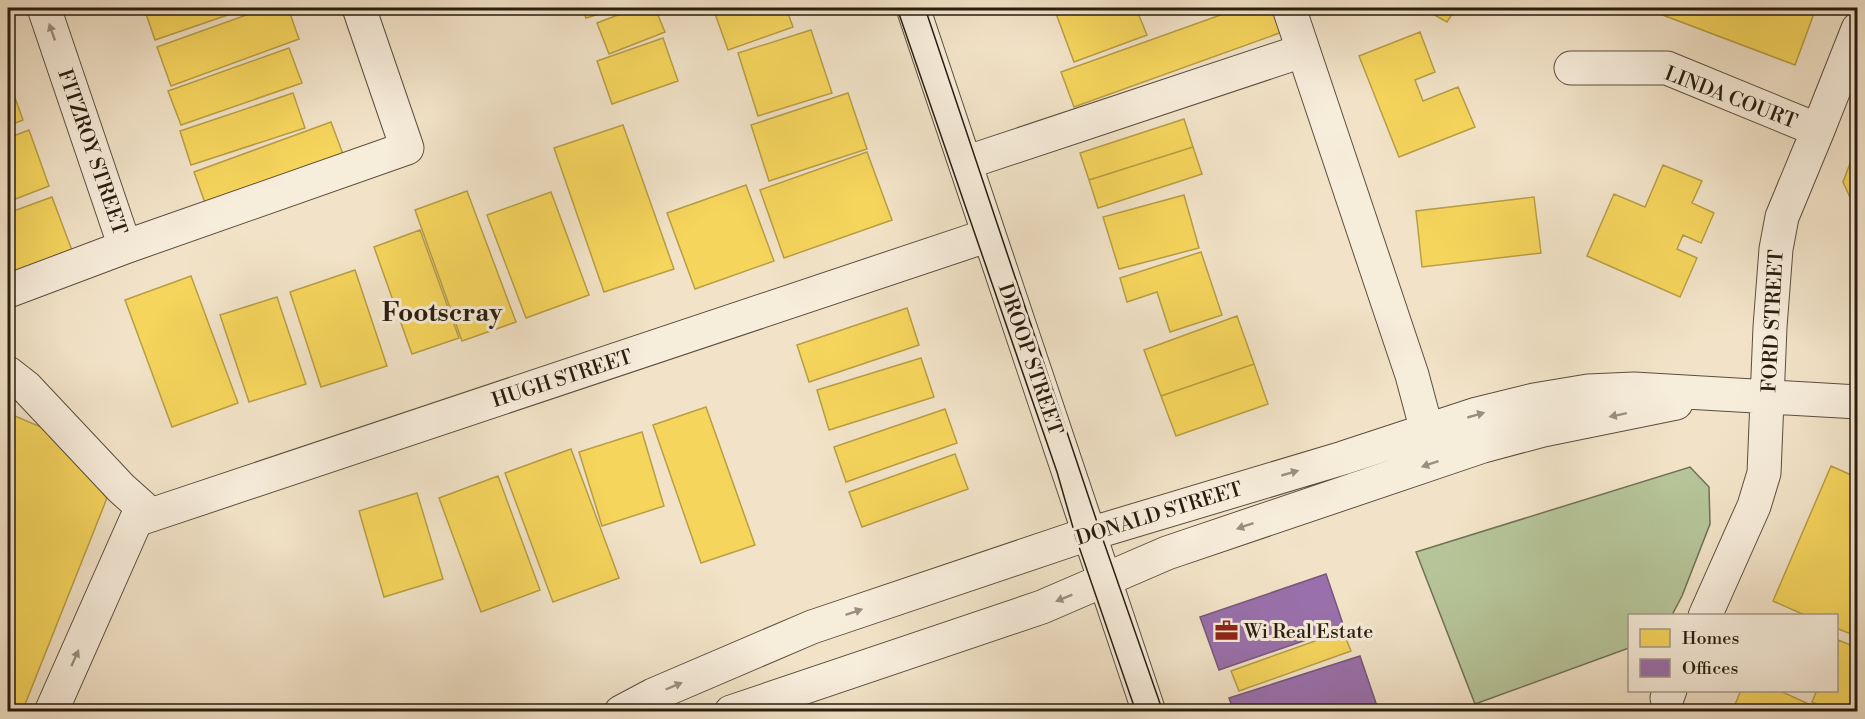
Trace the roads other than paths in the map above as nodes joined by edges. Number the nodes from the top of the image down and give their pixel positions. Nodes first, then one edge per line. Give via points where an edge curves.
1 (44, 8) edge
2 (359, 8) edge
3 (913, 8) edge
4 (1289, 8) edge
5 (1857, 29) edge
6 (1302, 51) junction
7 (1570, 68) dead end
8 (1818, 130) junction
9 (965, 163) junction
10 (988, 236) junction
11 (125, 247) junction
12 (8, 291) edge
13 (8, 373) edge
14 (1716, 394) junction
15 (1773, 396) junction
16 (1857, 402) edge
17 (1857, 422) edge
18 (1427, 431) junction
19 (144, 517) junction
20 (1089, 535) junction
21 (1105, 580) junction
22 (1705, 614) edge
23 (51, 711) edge
24 (621, 711) edge
25 (731, 711) edge
26 (1149, 711) edge

11 -> 1 street, FITZROY STREET
2 - 11 street via 407,148
3 - 9 street, DROOP STREET
4 - 6 street
5 - 8 street, FORD STREET
6 - 9 street
6 - 18 street via 1412,375
7 - 8 street, LINDA COURT via 1667,68
8 - 15 street, FORD STREET via 1788,199 1777,236 1769,340
9 - 10 street, DROOP STREET
10 - 19 street, HUGH STREET
10 - 20 street, DROOP STREET
11 - 12 street, FITZROY STREET
13 - 19 street via 26,387
14 - 15 street, DONALD STREET
18 -> 14 street, DONALD STREET via 1534,399 1578,392 1634,389
14 -> 21 street, DONALD STREET via 1483,446 1167,553
15 - 16 street, DONALD STREET
15 - 17 street, DONALD STREET
15 - 22 street, FORD STREET via 1761,487
20 -> 18 street, DONALD STREET
23 -> 19 street
20 - 21 street, DROOP STREET
24 -> 20 street, DONALD STREET via 796,633
21 -> 25 street, DONALD STREET via 1042,607
21 - 26 street, DROOP STREET

